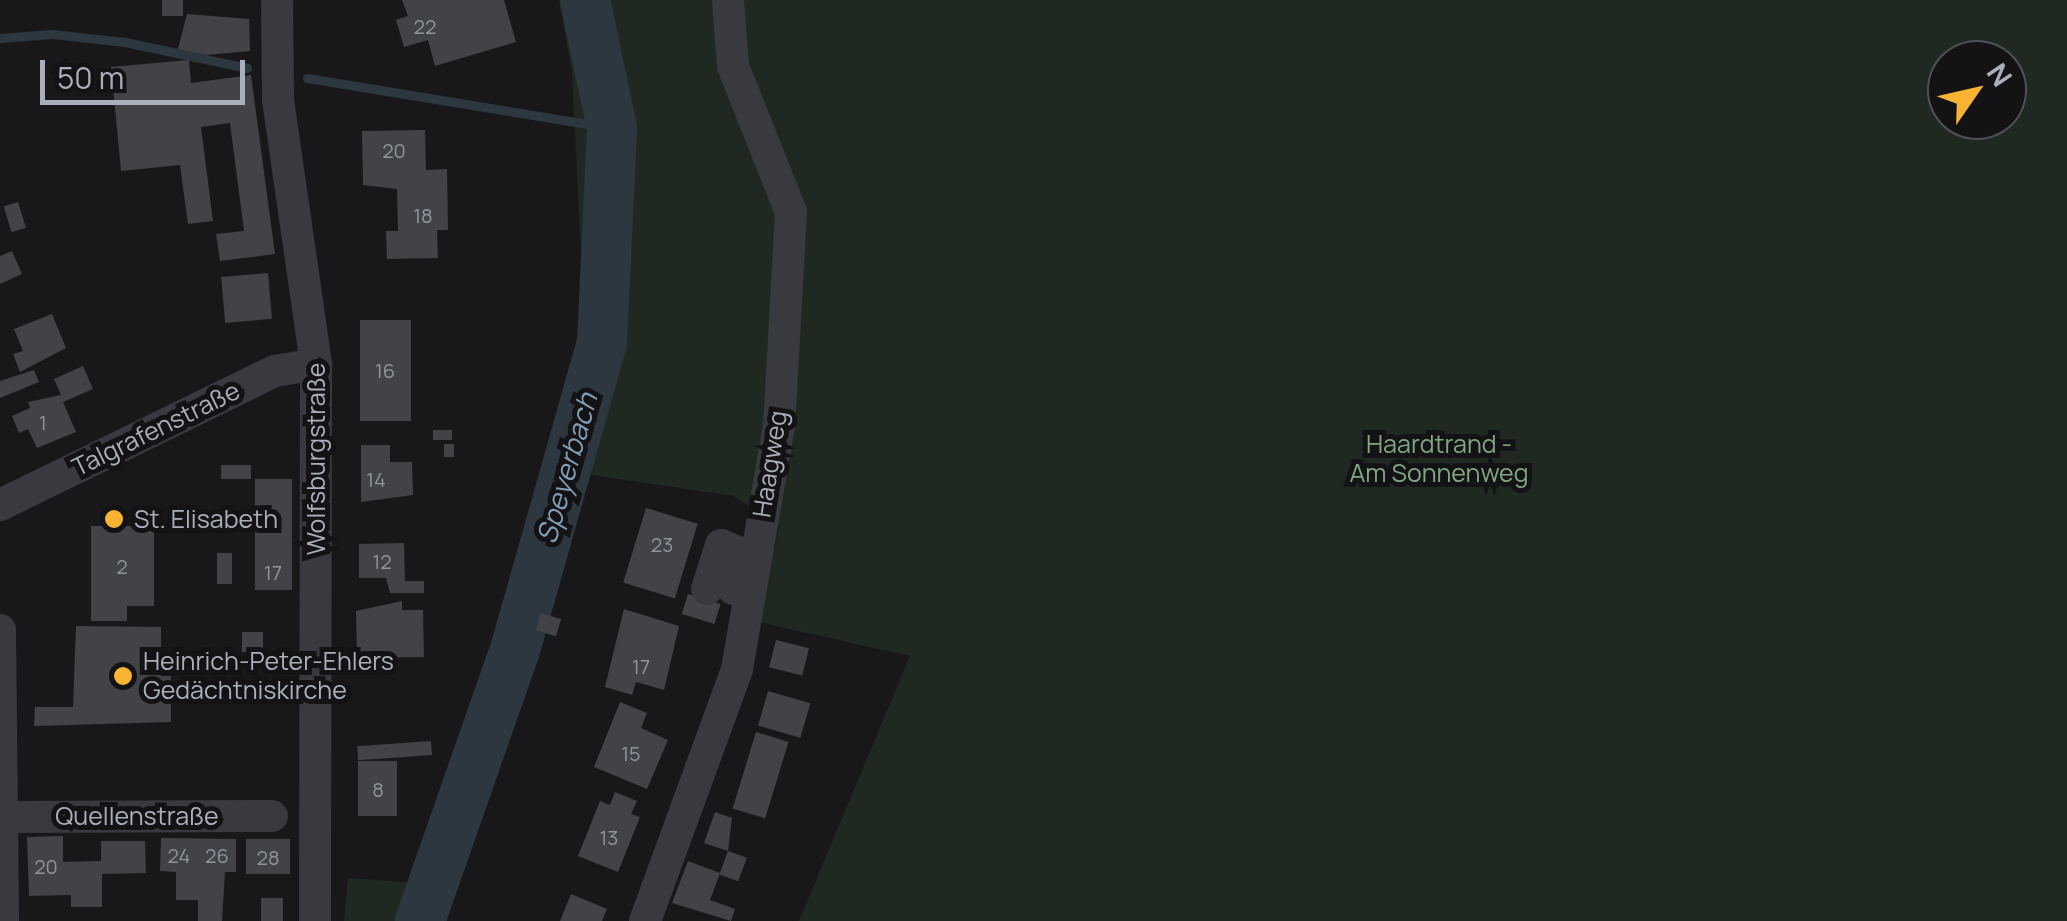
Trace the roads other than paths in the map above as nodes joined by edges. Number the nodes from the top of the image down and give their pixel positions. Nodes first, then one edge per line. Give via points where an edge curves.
1 (278, 0) edge
2 (728, 0) edge
3 (316, 364) junction
4 (0, 505) edge
5 (708, 589) dead end
6 (0, 630) edge
7 (742, 645) junction
8 (272, 816) dead end
9 (2, 817) edge
10 (4, 921) edge
11 (315, 921) edge
12 (645, 921) edge

1 - 3 street, Wolfsburgstraße via 278,100
2 - 7 street, Haagweg via 733,66 790,212 778,427
3 - 4 street, Talgrafenstraße via 275,371
3 - 11 street, Wolfsburgstraße
5 - 7 street via 721,545 738,552 728,619
6 - 9 street
7 - 12 street, Haagweg
8 - 9 street, Quellenstraße
9 - 10 street

